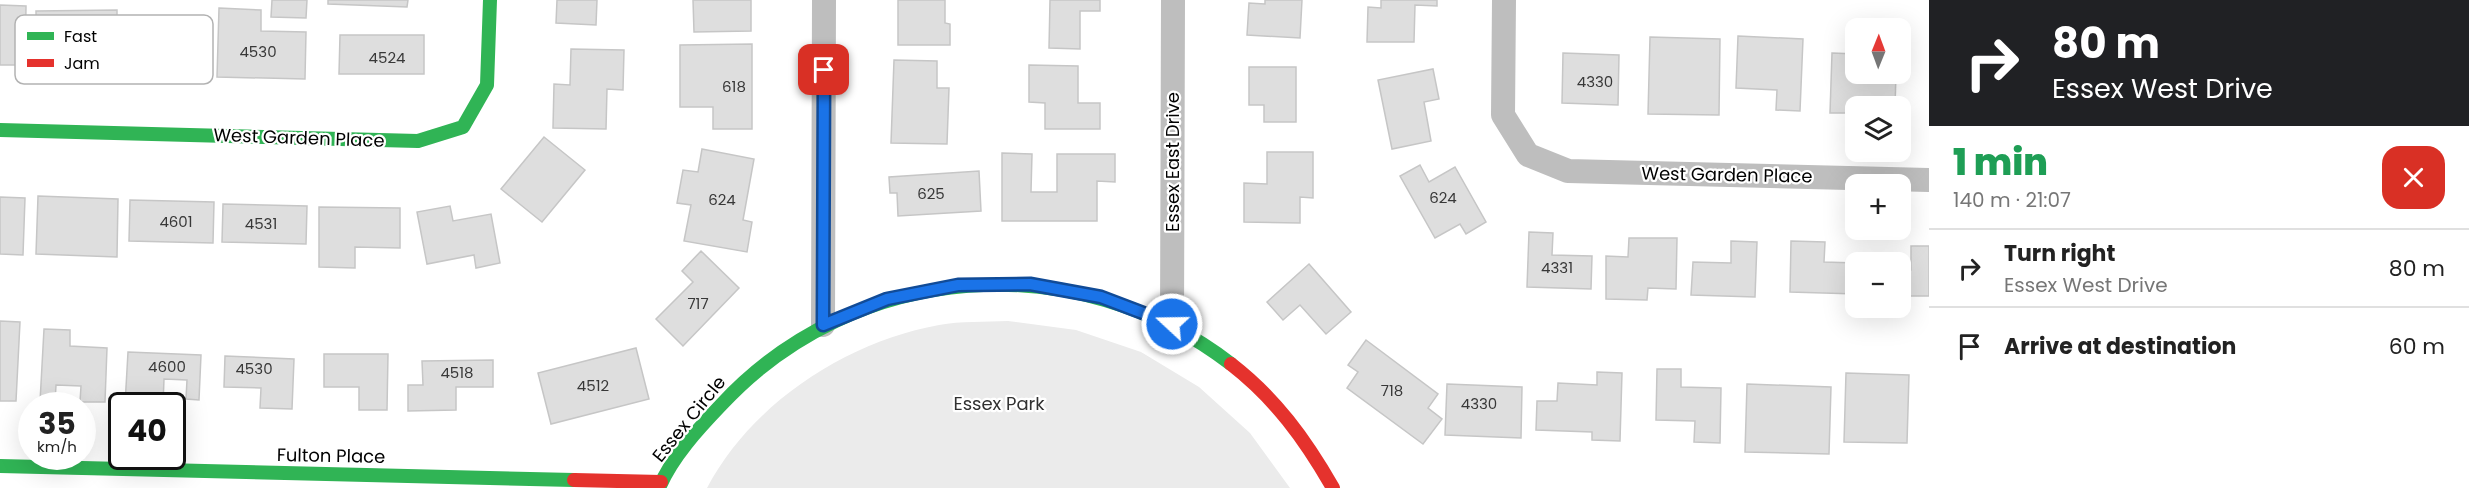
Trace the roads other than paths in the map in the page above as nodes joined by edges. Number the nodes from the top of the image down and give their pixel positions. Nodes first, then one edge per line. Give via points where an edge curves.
1 (490, 0) edge
2 (824, 0) edge
3 (1173, 0) edge
4 (1504, 0) edge
5 (0, 130) edge
6 (1929, 180) edge
7 (1172, 324) junction
8 (823, 325) junction
9 (0, 466) edge
10 (660, 485) edge
11 (1333, 488) edge

1 - 5 street, West Garden Place via 488,85 463,127 418,141
2 - 8 street
3 - 7 street, Essex East Drive
4 - 6 street, West Garden Place via 1503,115 1528,155 1568,171
7 - 8 street, Essex Circle via 1101,297 1030,284 948,287 887,299
7 - 11 street, Essex Circle via 1222,356 1269,397 1309,446
8 - 10 street, Essex Circle via 771,357 728,395
9 - 10 street, Fulton Place

